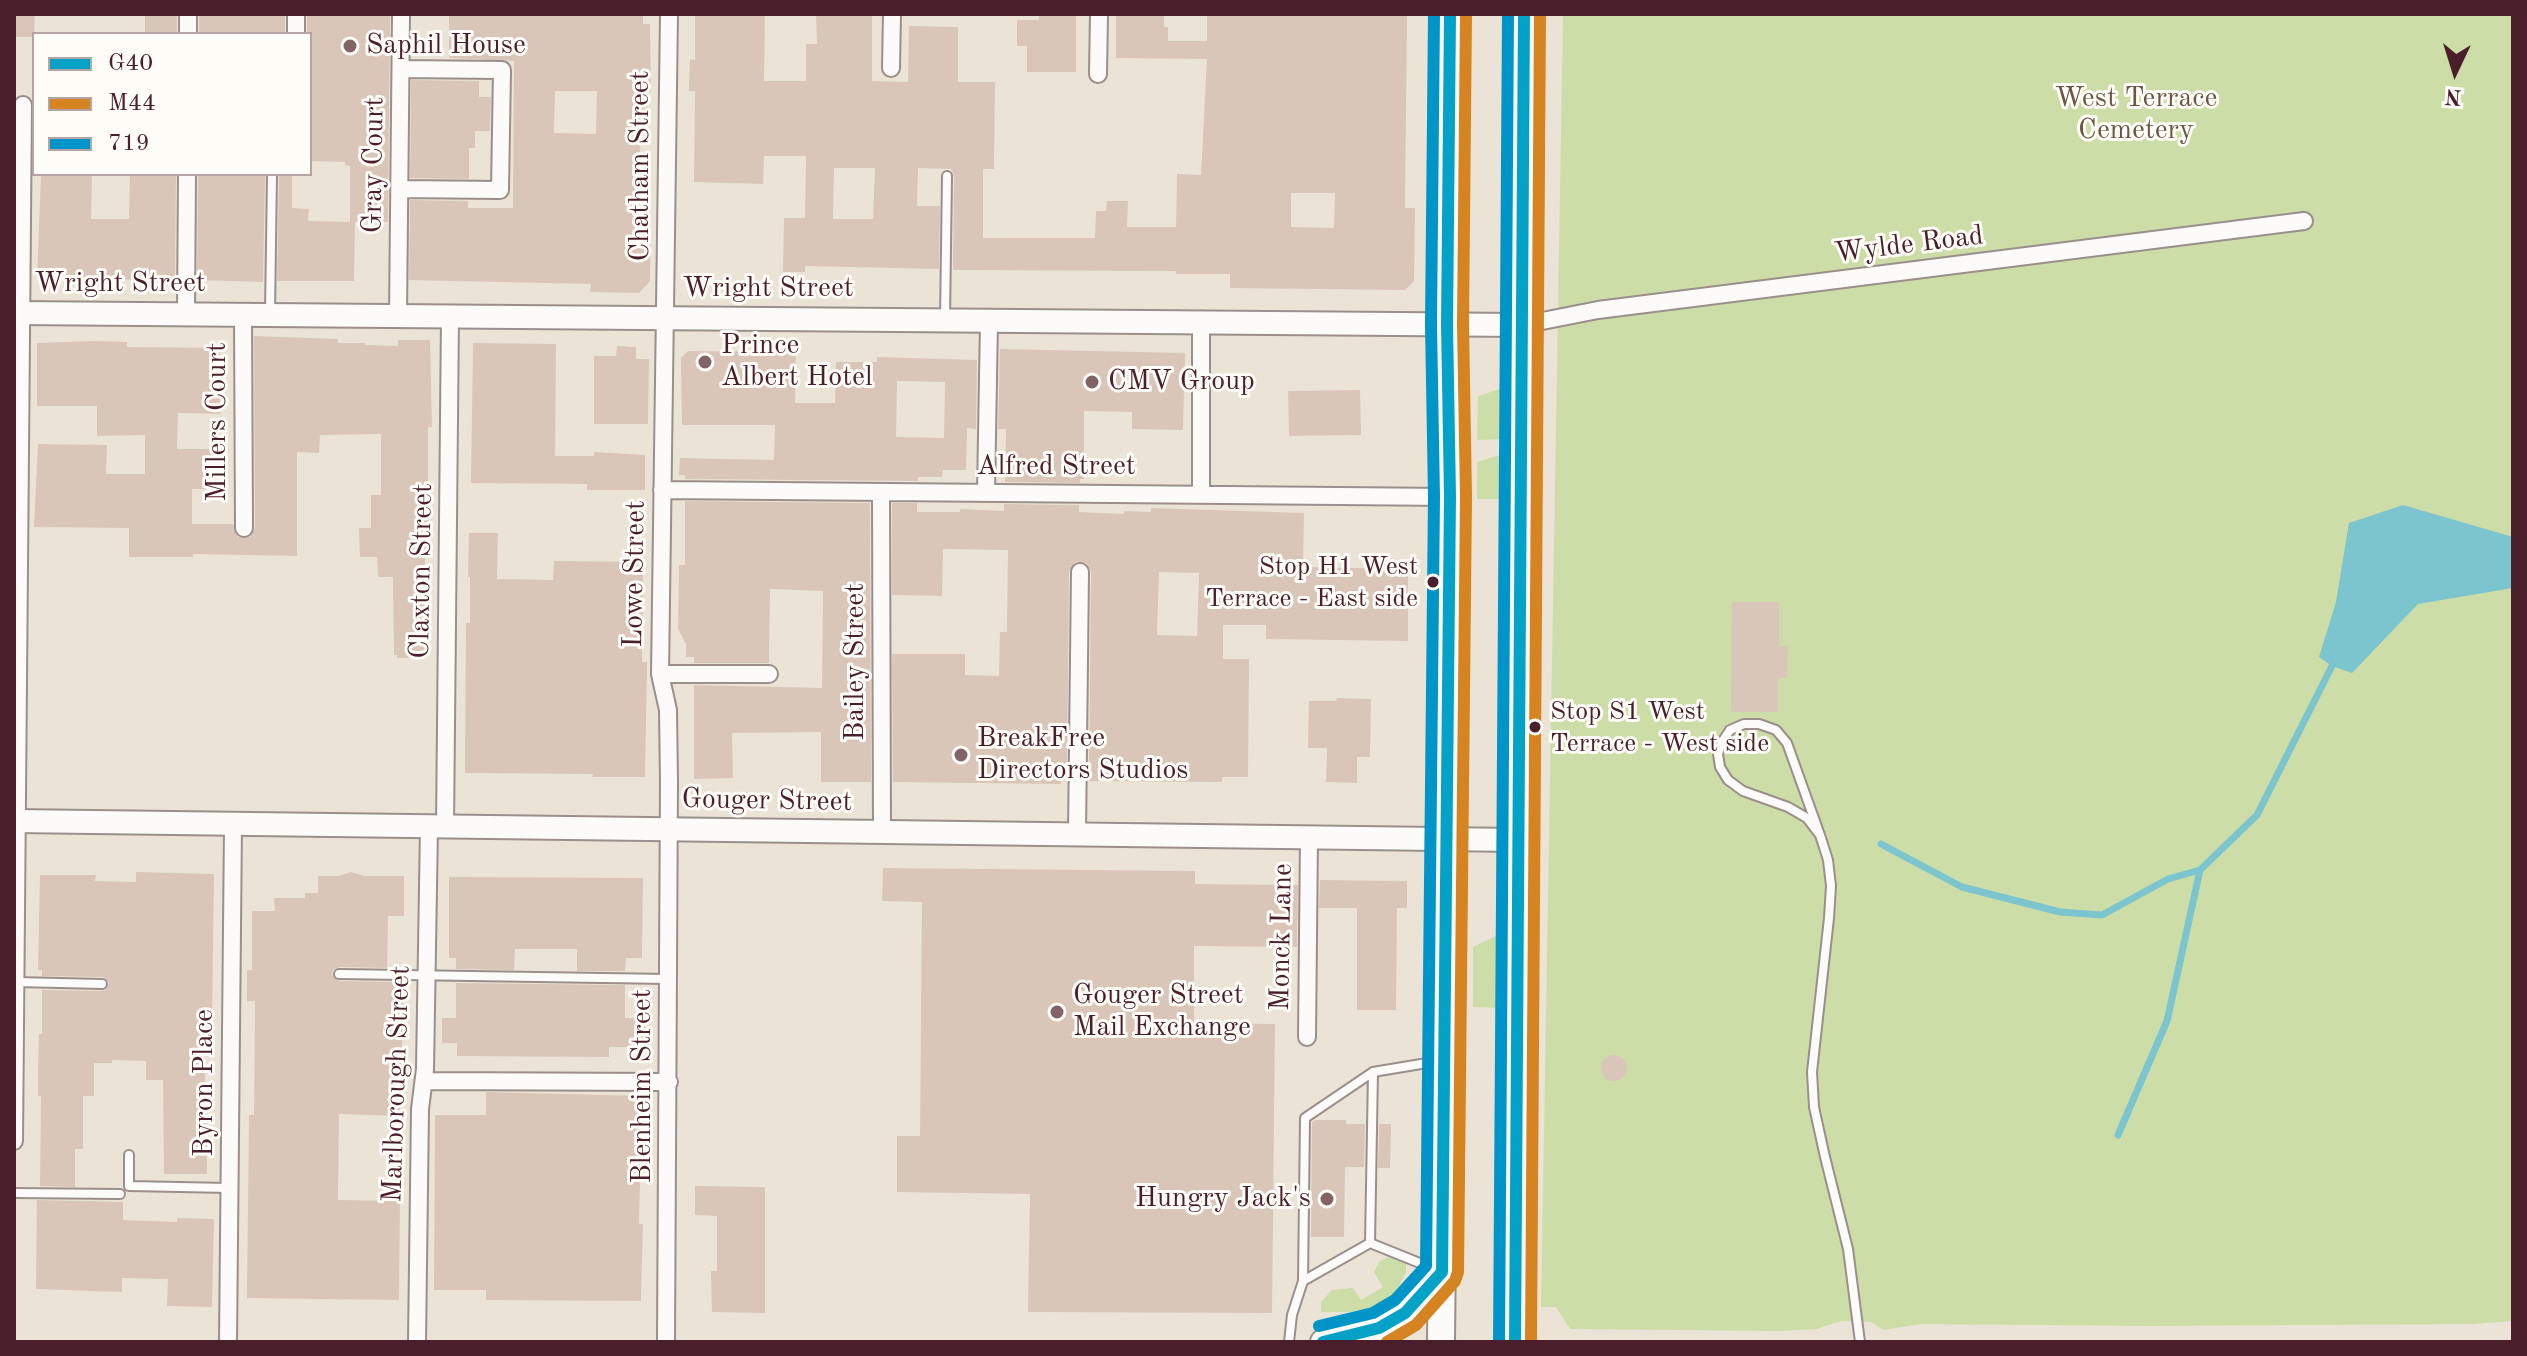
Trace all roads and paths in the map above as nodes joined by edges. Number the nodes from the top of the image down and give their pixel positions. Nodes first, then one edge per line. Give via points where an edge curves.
1 (401, 14) edge
2 (669, 14) edge
3 (892, 14) edge
4 (1099, 14) edge
5 (1450, 14) edge
6 (1524, 14) edge
7 (891, 68) dead end
8 (401, 69) junction
9 (1098, 74) dead end
10 (23, 105) dead end
11 (187, 176) edge
12 (272, 176) edge
13 (947, 176) dead end
14 (400, 189) junction
15 (2304, 221) dead end
16 (18, 313) edge
17 (186, 314) junction
18 (243, 315) junction
19 (270, 315) junction
20 (398, 316) junction
21 (450, 316) junction
22 (666, 318) junction
23 (945, 320) junction
24 (989, 321) junction
25 (1201, 322) junction
26 (1447, 324) junction
27 (1522, 325) junction
28 (662, 490) junction
29 (881, 492) junction
30 (986, 493) junction
31 (1201, 494) junction
32 (1450, 497) junction
33 (244, 528) dead end
34 (1080, 572) dead end
35 (16, 672) edge
36 (660, 674) junction
37 (769, 674) dead end
38 (16, 821) edge
39 (233, 824) junction
40 (437, 827) junction
41 (669, 830) junction
42 (882, 832) junction
43 (1077, 834) junction
44 (1820, 835) junction
45 (1309, 837) junction
46 (1447, 839) junction
47 (1518, 840) junction
48 (339, 974) dead end
49 (426, 976) junction
50 (669, 979) junction
51 (16, 982) junction
52 (102, 984) dead end
53 (1307, 1037) dead end
54 (1445, 1060) junction
55 (1373, 1072) junction
56 (424, 1081) junction
57 (669, 1082) junction
58 (14, 1141) edge
59 (129, 1155) dead end
60 (230, 1188) junction
61 (14, 1193) edge
62 (120, 1194) dead end
63 (1370, 1243) junction
64 (1442, 1272) junction
65 (1303, 1281) junction
66 (228, 1342) edge
67 (417, 1342) edge
68 (666, 1342) edge
69 (1289, 1342) edge
70 (1323, 1342) edge
71 (1441, 1342) edge
72 (1515, 1342) edge
73 (1860, 1342) edge

1 - 8 street, Gray Court
2 - 22 street, Chatham Street
3 - 7 street
4 - 9 street
5 - 26 main road
6 - 27 main road
8 - 14 street, Gray Court
8 - 14 street via 502,70 500,190
10 - 16 street
11 - 17 street
12 - 19 lane
13 - 23 lane
14 - 20 street, Gray Court
15 - 27 street, Wylde Road via 1598,310
16 - 17 street, Wright Street
16 - 35 street
17 - 18 street, Wright Street
18 - 19 street, Wright Street
18 - 33 street, Millers Court
19 - 20 street, Wright Street
20 - 21 street, Wright Street
21 - 22 street, Wright Street
21 - 40 street, Claxton Street
22 - 23 street, Wright Street
22 - 28 street, Lowe Street
23 - 24 street, Wright Street
24 - 25 street, Wright Street
24 - 30 street
25 - 26 street, Wright Street
25 - 31 street
26 - 27 street, Wright Street
26 - 32 main road
27 - 47 main road
28 - 29 street, Alfred Street
28 - 36 street, Lowe Street
29 - 30 street, Alfred Street
29 - 42 street, Bailey Street
30 - 31 street, Alfred Street
31 - 32 street, Alfred Street
32 - 46 main road
34 - 43 street
35 - 38 street
36 - 37 street
36 - 41 street, Lowe Street via 668,710
38 - 39 street, Gouger Street
38 - 51 street
39 - 40 street, Gouger Street
39 - 60 street, Byron Place
40 - 41 street, Gouger Street
40 - 49 street, Marlborough Street
41 - 42 street, Gouger Street
41 - 50 street, Blenheim Street
42 - 43 street, Gouger Street
43 - 45 street, Gouger Street
44 - 44 lane via 1807,818 1728,780 1718,754 1730,730 1744,724 1776,730 1787,743
44 - 73 lane via 1831,886 1813,1042 1814,1107 1848,1249
45 - 46 street, Gouger Street
45 - 53 street, Monck Lane
46 - 47 street, Gouger Street
46 - 54 main road
47 - 72 main road
48 - 49 lane
49 - 50 lane
49 - 56 street, Marlborough Street
50 - 57 street, Blenheim Street
51 - 52 lane
51 - 58 street
54 - 55 lane
54 - 64 main road
55 - 63 lane
55 - 65 lane via 1305,1118
56 - 57 street
56 - 67 street, Marlborough Street
57 - 68 street, Blenheim Street
59 - 60 lane via 129,1186
60 - 66 street, Byron Place
61 - 62 lane
63 - 64 lane
63 - 65 lane
64 - 70 main road via 1405,1313 1379,1328
64 - 71 main road
65 - 69 lane

